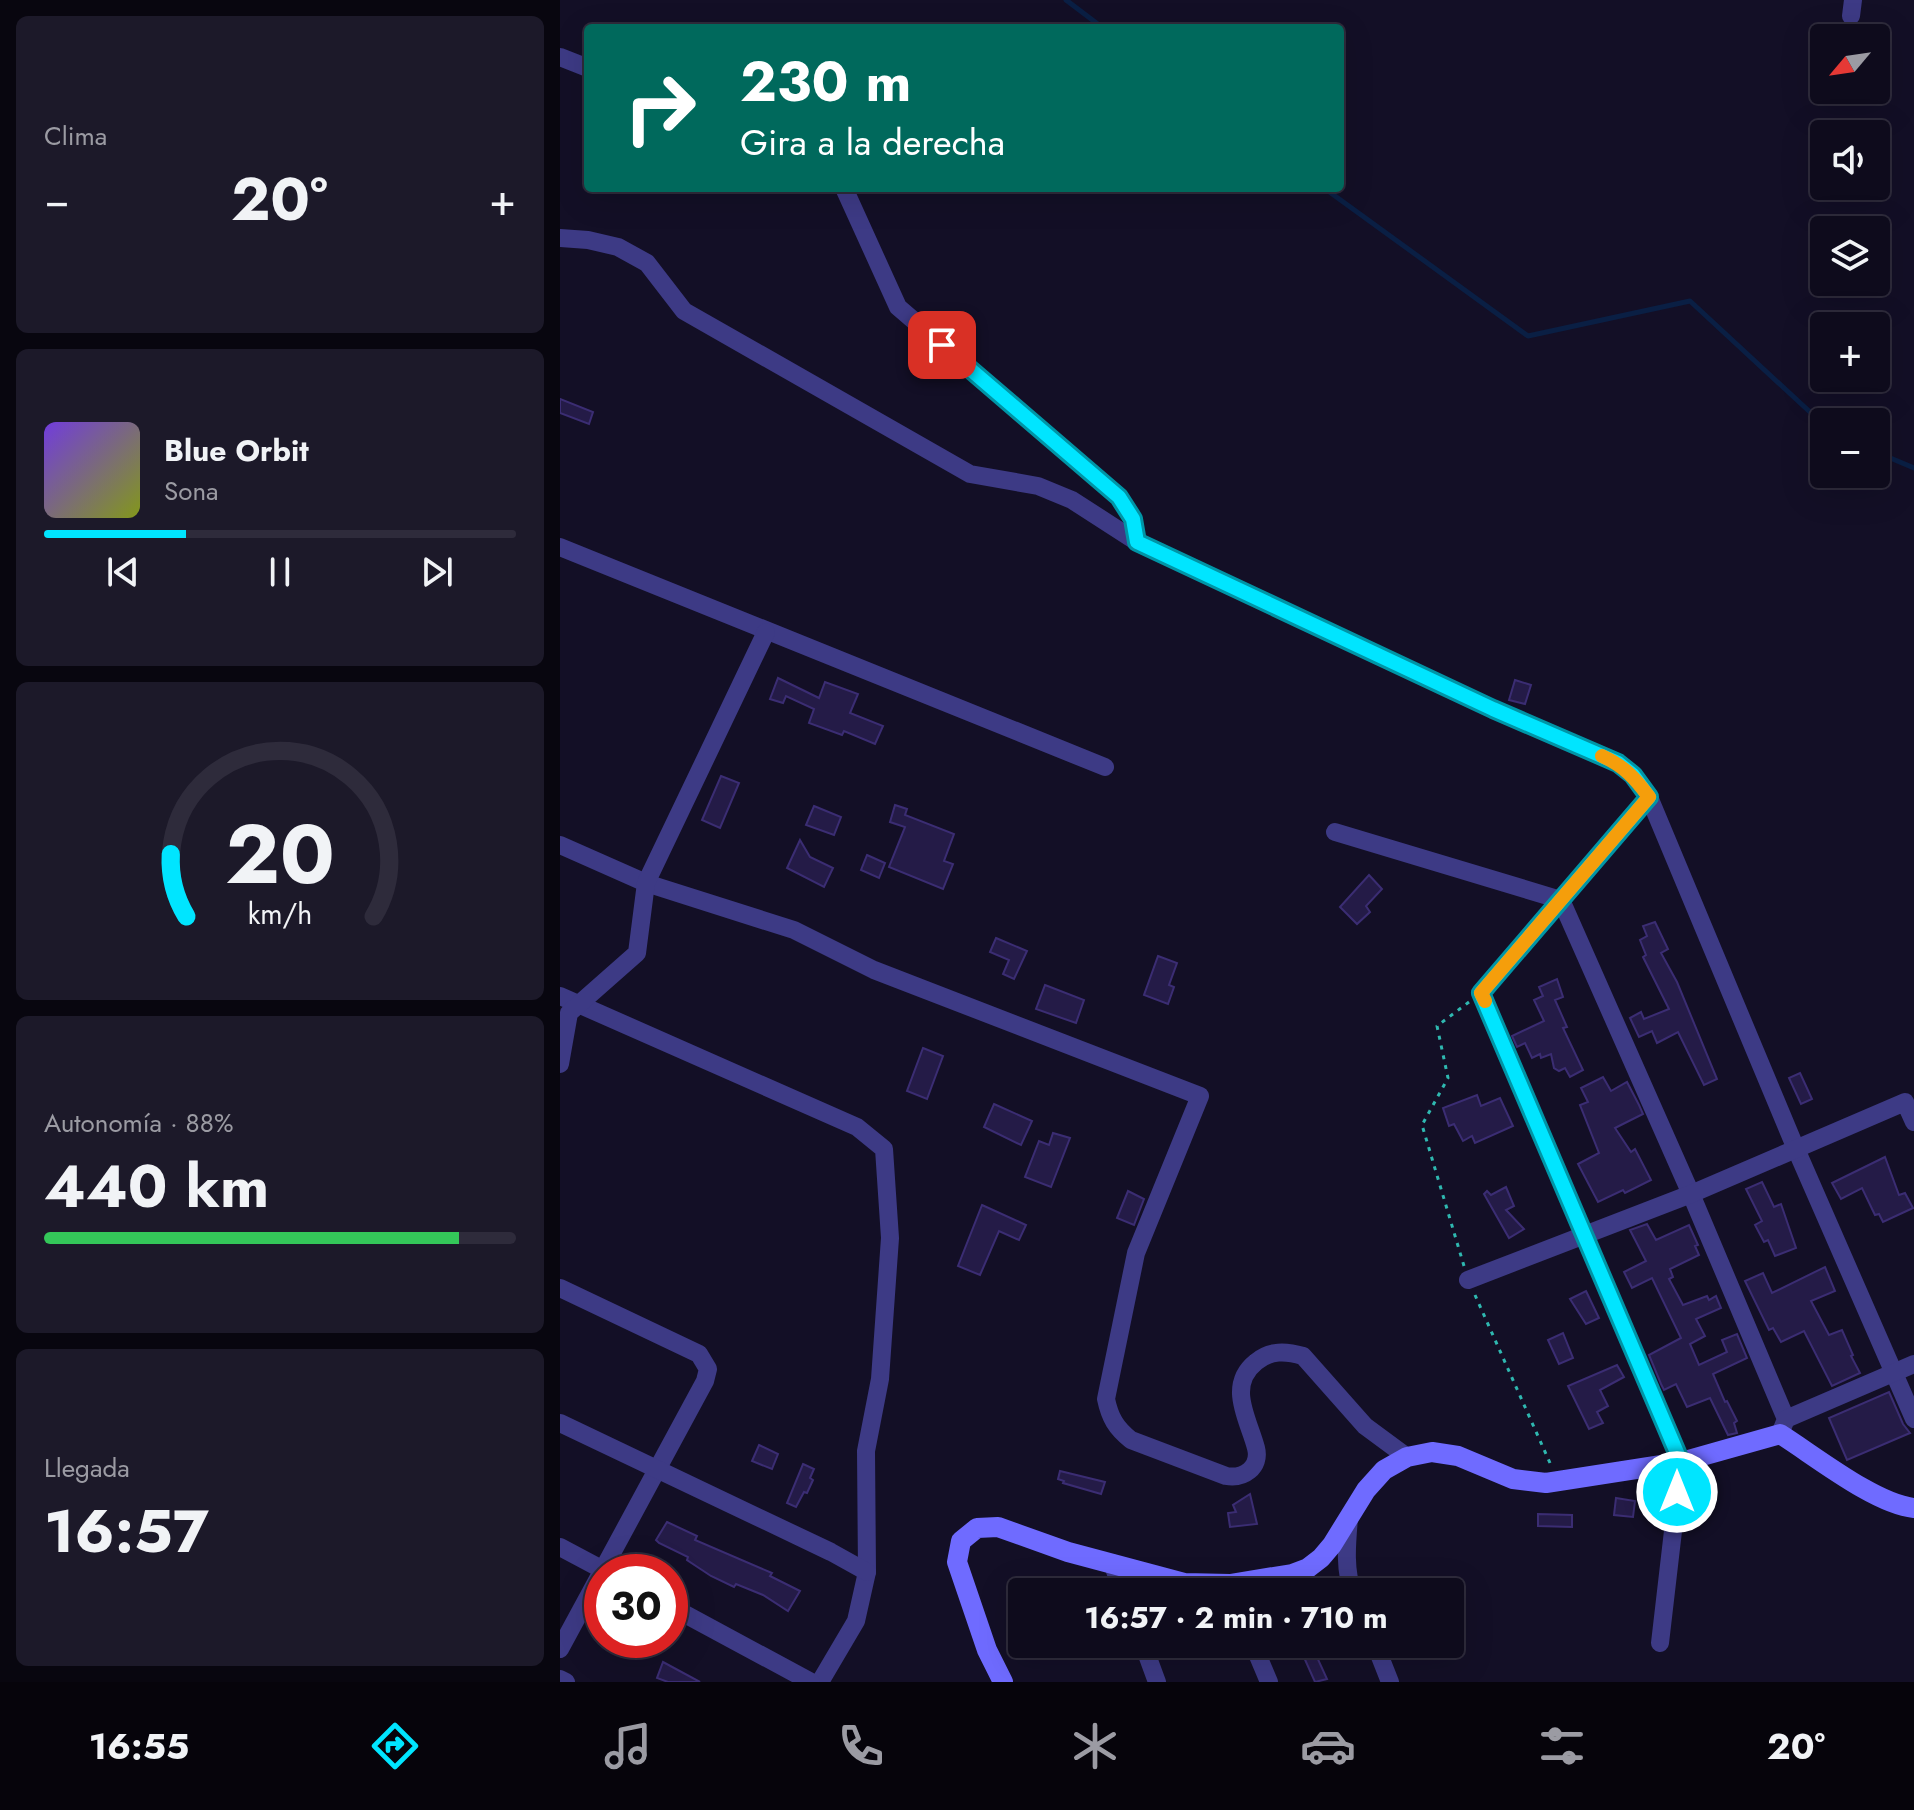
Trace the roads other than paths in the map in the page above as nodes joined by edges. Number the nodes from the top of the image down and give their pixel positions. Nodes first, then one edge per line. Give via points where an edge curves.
1 (560, 57) edge
2 (584, 66) edge
3 (846, 192) edge
4 (560, 238) edge
5 (1137, 542) junction
6 (560, 547) edge
7 (766, 632) junction
8 (1105, 767) dead end
9 (1649, 797) junction
10 (1335, 832) dead end
11 (560, 845) edge
12 (646, 883) junction
13 (1561, 900) junction
14 (560, 996) edge
15 (579, 1003) junction
16 (560, 1064) edge
17 (1914, 1122) edge
18 (1796, 1149) junction
19 (1691, 1194) junction
20 (1585, 1236) junction
21 (1468, 1280) road end
22 (560, 1288) edge
23 (1914, 1364) edge
24 (1894, 1372) junction
25 (1914, 1419) edge
26 (560, 1423) edge
27 (1783, 1426) junction
28 (1407, 1457) junction
29 (1681, 1462) junction
30 (657, 1469) junction
31 (1914, 1508) edge
32 (1349, 1518) junction
33 (560, 1547) edge
34 (614, 1554) edge
35 (584, 1560) edge
36 (1112, 1563) junction
37 (867, 1572) junction
38 (1118, 1578) edge
39 (1166, 1578) edge
40 (1275, 1578) edge
41 (1350, 1578) edge
42 (584, 1607) edge
43 (688, 1616) edge
44 (1660, 1643) dead end
45 (560, 1649) edge
46 (1148, 1658) edge
47 (1259, 1658) edge
48 (1381, 1658) edge
49 (560, 1679) edge
50 (566, 1682) edge
51 (811, 1682) edge
52 (820, 1682) edge
53 (1003, 1682) edge
54 (1157, 1682) edge
55 (1269, 1682) edge
56 (1390, 1682) edge

1 - 2 street
3 - 5 street via 898,307 1119,497 1133,519
4 - 5 street via 618,247 647,263 684,311 970,474 1038,486 1072,500
5 - 9 street via 1618,763
6 - 7 street
7 - 8 street
7 - 12 street
9 - 13 street
9 - 18 street
10 - 13 street
11 - 12 street
12 - 15 street via 637,953
12 - 28 street via 794,930 874,970 1200,1096 1136,1253 1106,1399 1118,1430 1131,1440 1226,1476 1241,1476 1253,1467 1257,1453 1241,1404 1244,1377 1262,1357 1289,1352 1303,1356 1365,1426
13 - 19 street
13 - 20 street via 1481,993
14 - 15 street
15 - 16 street via 569,1013
15 - 37 street via 857,1127 884,1149 890,1238 880,1379 866,1451
17 - 18 street via 1905,1102
18 - 19 street
18 - 24 street
19 - 20 street
19 - 27 street
20 - 21 street
20 - 29 street
22 - 30 street via 699,1354 706,1363 705,1381
23 - 24 street
24 - 25 street
24 - 27 street
26 - 30 street
27 - 29 street
27 - 31 street via 1878,1496
28 - 29 street via 1432,1452 1458,1456 1513,1479 1546,1483
28 - 32 street via 1384,1470
29 - 44 street
30 - 34 street
30 - 37 street
32 - 40 street via 1308,1568
32 - 41 street
33 - 35 street
36 - 38 street
36 - 39 street
36 - 53 street via 998,1527 968,1533 957,1562
37 - 52 street via 856,1621
42 - 45 street
43 - 51 street
46 - 54 street
47 - 55 street
48 - 56 street
49 - 50 street

